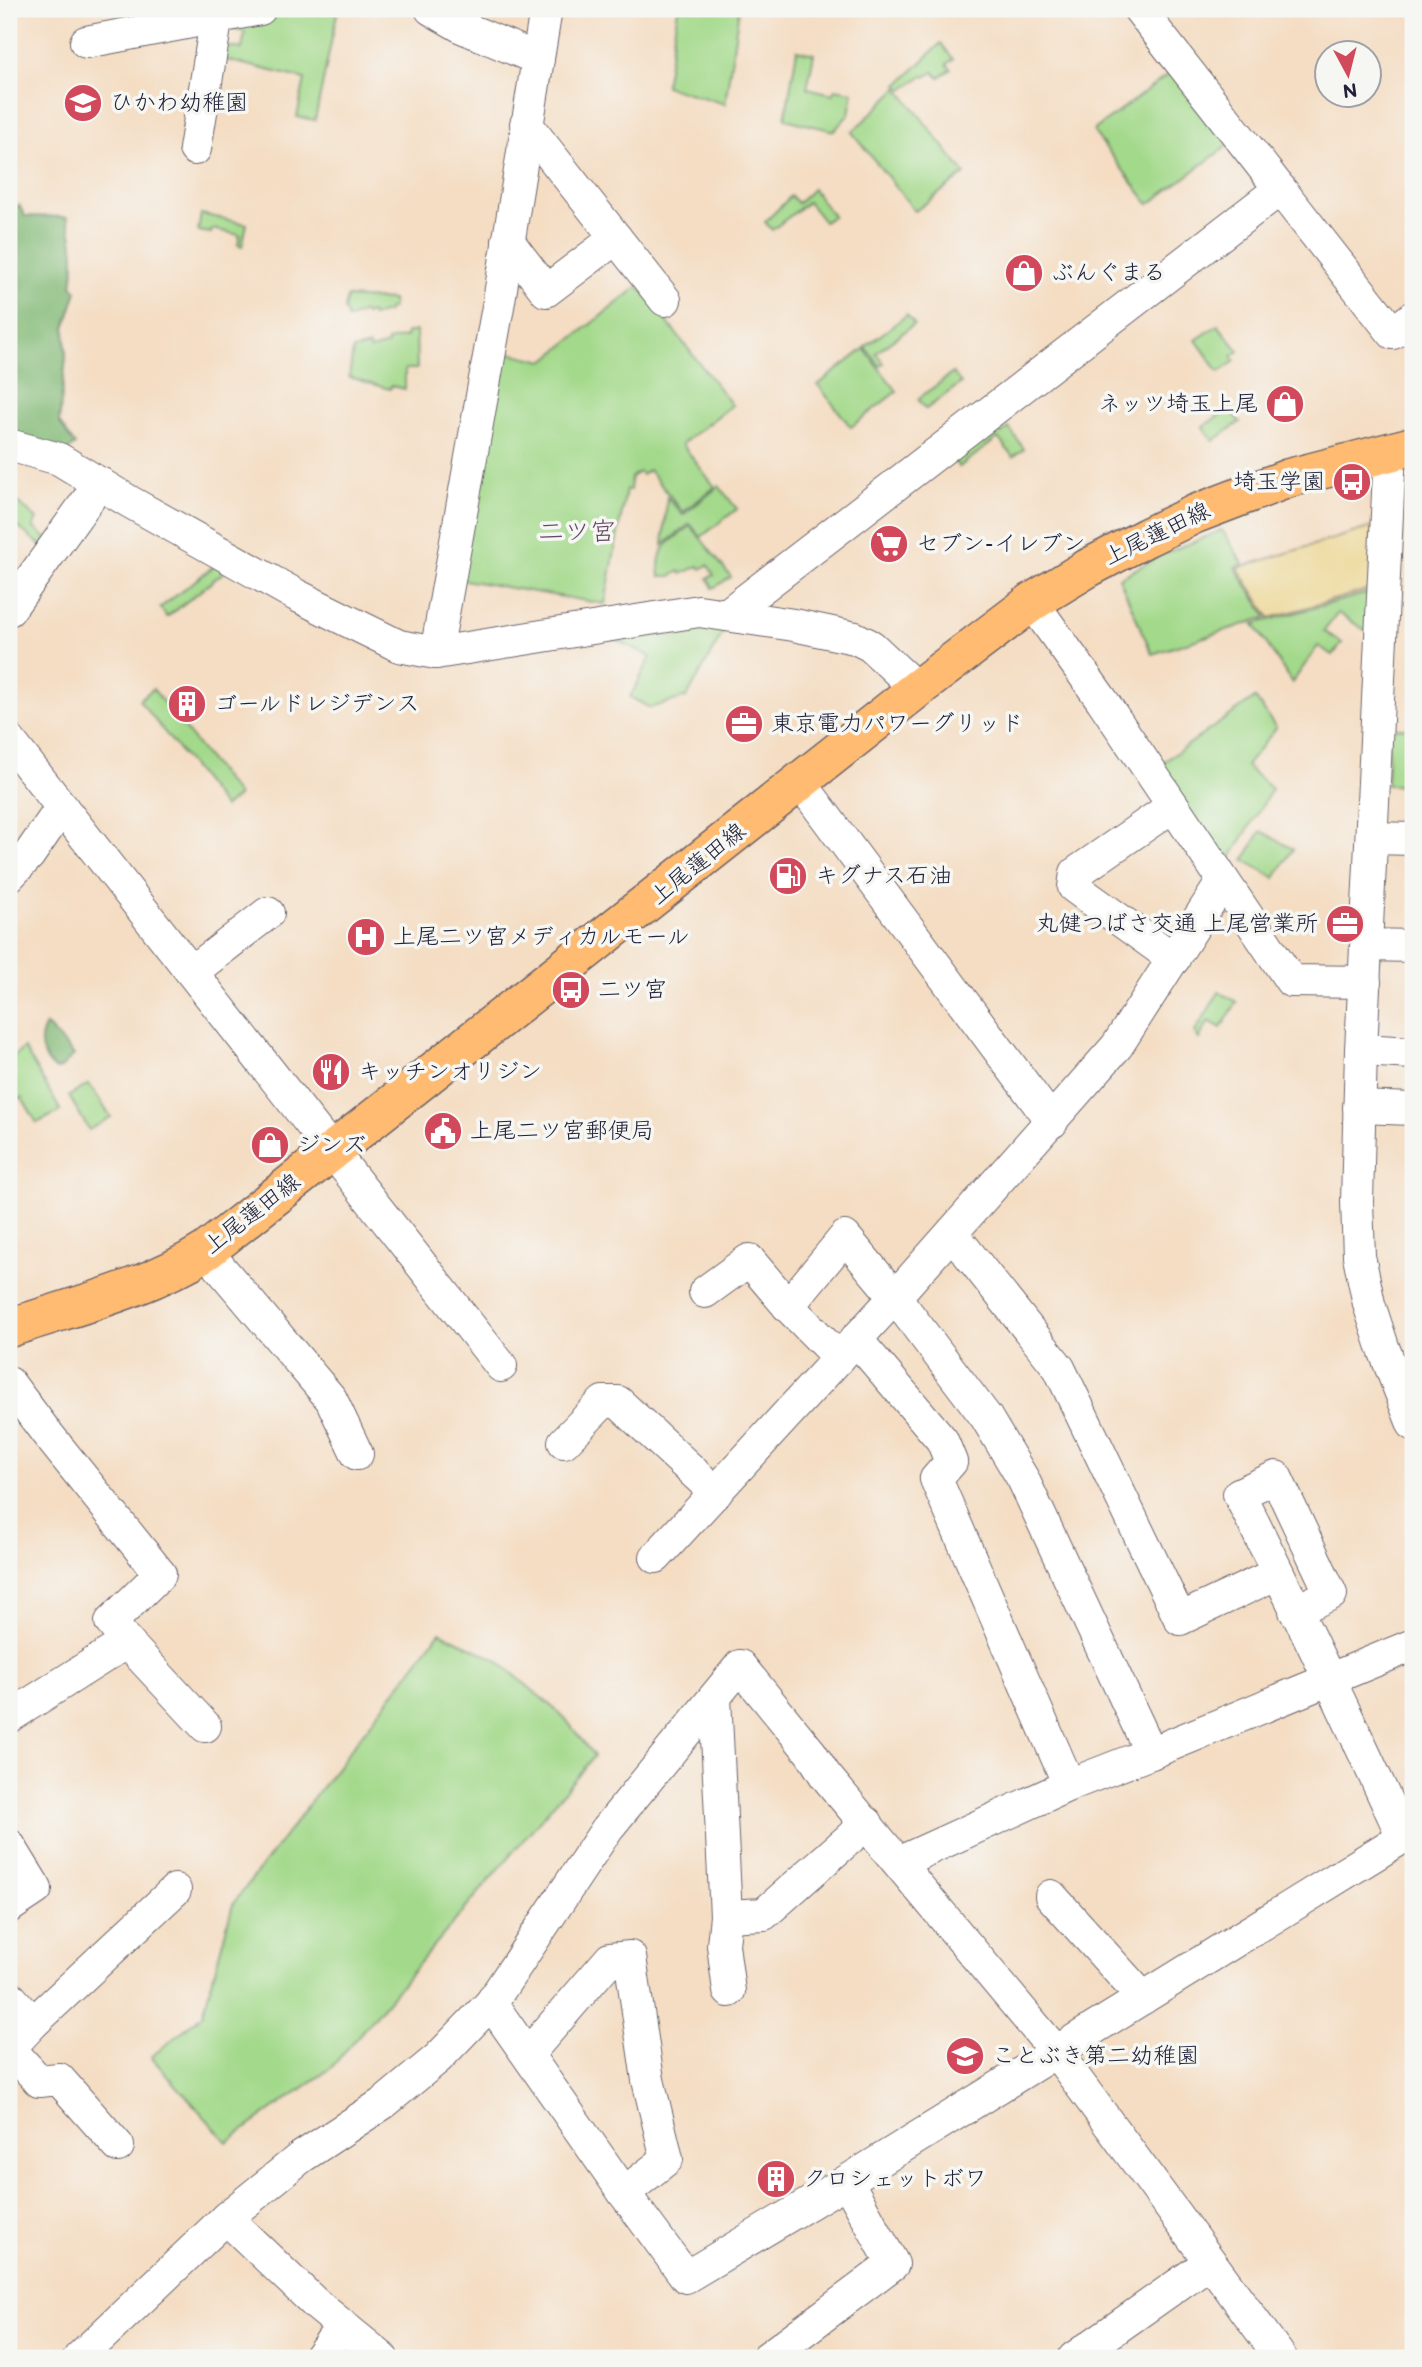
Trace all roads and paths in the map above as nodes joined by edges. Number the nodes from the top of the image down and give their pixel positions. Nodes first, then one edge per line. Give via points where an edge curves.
1 (260, 9) edge
2 (430, 9) edge
3 (546, 9) edge
4 (1139, 9) edge
5 (218, 13) edge
6 (463, 18) edge
7 (86, 42) dead end
8 (538, 59) junction
9 (526, 124) junction
10 (195, 149) dead end
11 (1280, 189) junction
12 (615, 239) junction
13 (508, 241) junction
14 (665, 300) dead end
15 (1413, 317) edge
16 (9, 444) edge
17 (1402, 449) edge
18 (100, 483) junction
19 (1032, 602) junction
20 (9, 610) edge
21 (729, 613) junction
22 (436, 653) junction
23 (917, 689) junction
24 (9, 740) edge
25 (800, 782) junction
26 (1172, 806) junction
27 (62, 807) junction
28 (1373, 838) junction
29 (1413, 839) edge
30 (9, 876) edge
31 (1223, 881) junction
32 (268, 913) dead end
33 (1367, 945) junction
34 (1413, 946) edge
35 (1174, 958) junction
36 (192, 972) junction
37 (1365, 982) junction
38 (1361, 1050) junction
39 (1413, 1053) edge
40 (1359, 1107) junction
41 (1413, 1110) edge
42 (1052, 1122) junction
43 (332, 1151) junction
44 (952, 1233) junction
45 (206, 1251) junction
46 (705, 1292) dead end
47 (895, 1297) junction
48 (788, 1306) junction
49 (9, 1328) edge
50 (847, 1348) junction
51 (501, 1366) dead end
52 (9, 1383) edge
53 (1413, 1424) edge
54 (564, 1442) dead end
55 (357, 1454) dead end
56 (716, 1493) junction
57 (656, 1557) dead end
58 (1278, 1573) junction
59 (1295, 1611) junction
60 (127, 1642) junction
61 (1411, 1653) edge
62 (1331, 1679) junction
63 (715, 1697) junction
64 (9, 1717) edge
65 (205, 1726) dead end
66 (1152, 1752) junction
67 (1069, 1785) junction
68 (867, 1823) junction
69 (1408, 1834) edge
70 (9, 1845) edge
71 (900, 1862) junction
72 (175, 1891) dead end
73 (1051, 1896) dead end
74 (9, 1907) edge
75 (726, 1916) junction
76 (729, 1991) dead end
77 (9, 1996) edge
78 (1143, 1998) junction
79 (491, 2003) junction
80 (33, 2023) junction
81 (9, 2048) edge
82 (1056, 2052) junction
83 (528, 2054) junction
84 (118, 2146) dead end
85 (847, 2181) junction
86 (624, 2193) junction
87 (226, 2218) junction
88 (1210, 2262) junction
89 (342, 2326) junction
90 (79, 2358) edge
91 (318, 2358) edge
92 (382, 2358) edge
93 (767, 2358) edge
94 (1074, 2358) edge
95 (1280, 2358) edge

1 - 5 street
2 - 6 street
3 - 8 street
4 - 11 street
5 - 7 street
5 - 10 street
6 - 8 street
8 - 9 street
9 - 12 street
9 - 13 street
11 - 15 street via 1393,333
11 - 21 street
12 - 13 street via 546,291
12 - 14 street
13 - 22 street
16 - 18 street via 59,459
17 - 19 main road, 上尾蓮田線 via 1289,478 1195,514
17 - 28 street
18 - 20 street
18 - 22 street via 306,601 399,646
19 - 23 main road, 上尾蓮田線
19 - 26 street
21 - 22 street via 699,611
21 - 23 street via 863,641
23 - 25 main road, 上尾蓮田線
24 - 27 street
25 - 42 street
25 - 43 main road, 上尾蓮田線
26 - 31 street
26 - 35 street via 1076,873 1074,887
27 - 30 street
27 - 36 street
28 - 29 street
28 - 33 street
31 - 35 street
31 - 37 street via 1291,981
32 - 36 street
33 - 34 street
33 - 37 street
35 - 42 street via 1117,1046
36 - 43 street
37 - 38 street
38 - 39 street
38 - 40 street
40 - 41 street
40 - 53 street via 1359,1256 1379,1336
42 - 44 street
43 - 45 main road, 上尾蓮田線
43 - 51 street
44 - 47 street
44 - 58 street via 1059,1368 1181,1619
45 - 49 main road, 上尾蓮田線 via 161,1276
45 - 55 street via 331,1399
46 - 48 street via 749,1260
47 - 48 street via 845,1237
47 - 50 street
47 - 66 street via 986,1417 1023,1479
48 - 50 street
50 - 56 street
50 - 67 street via 942,1440 951,1462 936,1479
52 - 60 street via 160,1574 111,1622
54 - 56 street via 603,1402 618,1402
56 - 57 street
58 - 59 street
58 - 59 street via 1238,1494 1276,1476 1331,1594
59 - 62 street
60 - 64 street
60 - 65 street
61 - 62 street
62 - 66 street
62 - 69 street
63 - 68 street via 740,1666
63 - 75 street
63 - 79 street via 607,1829
66 - 67 street
67 - 71 street
68 - 71 street
68 - 75 street via 764,1914
69 - 78 street
70 - 74 street via 36,1889
71 - 82 street
72 - 80 street
73 - 78 street
75 - 76 street via 723,1945
77 - 80 street
78 - 82 street
79 - 83 street
79 - 87 street via 438,2058 385,2102 300,2158
80 - 81 street
81 - 84 street via 39,2081 60,2079
82 - 85 street
82 - 88 street
83 - 86 street
83 - 86 street via 610,1959 630,1957 667,2159
85 - 86 street via 686,2277
85 - 93 street via 893,2264
87 - 89 street
87 - 90 street
88 - 94 street
88 - 95 street
89 - 91 street
89 - 92 street

